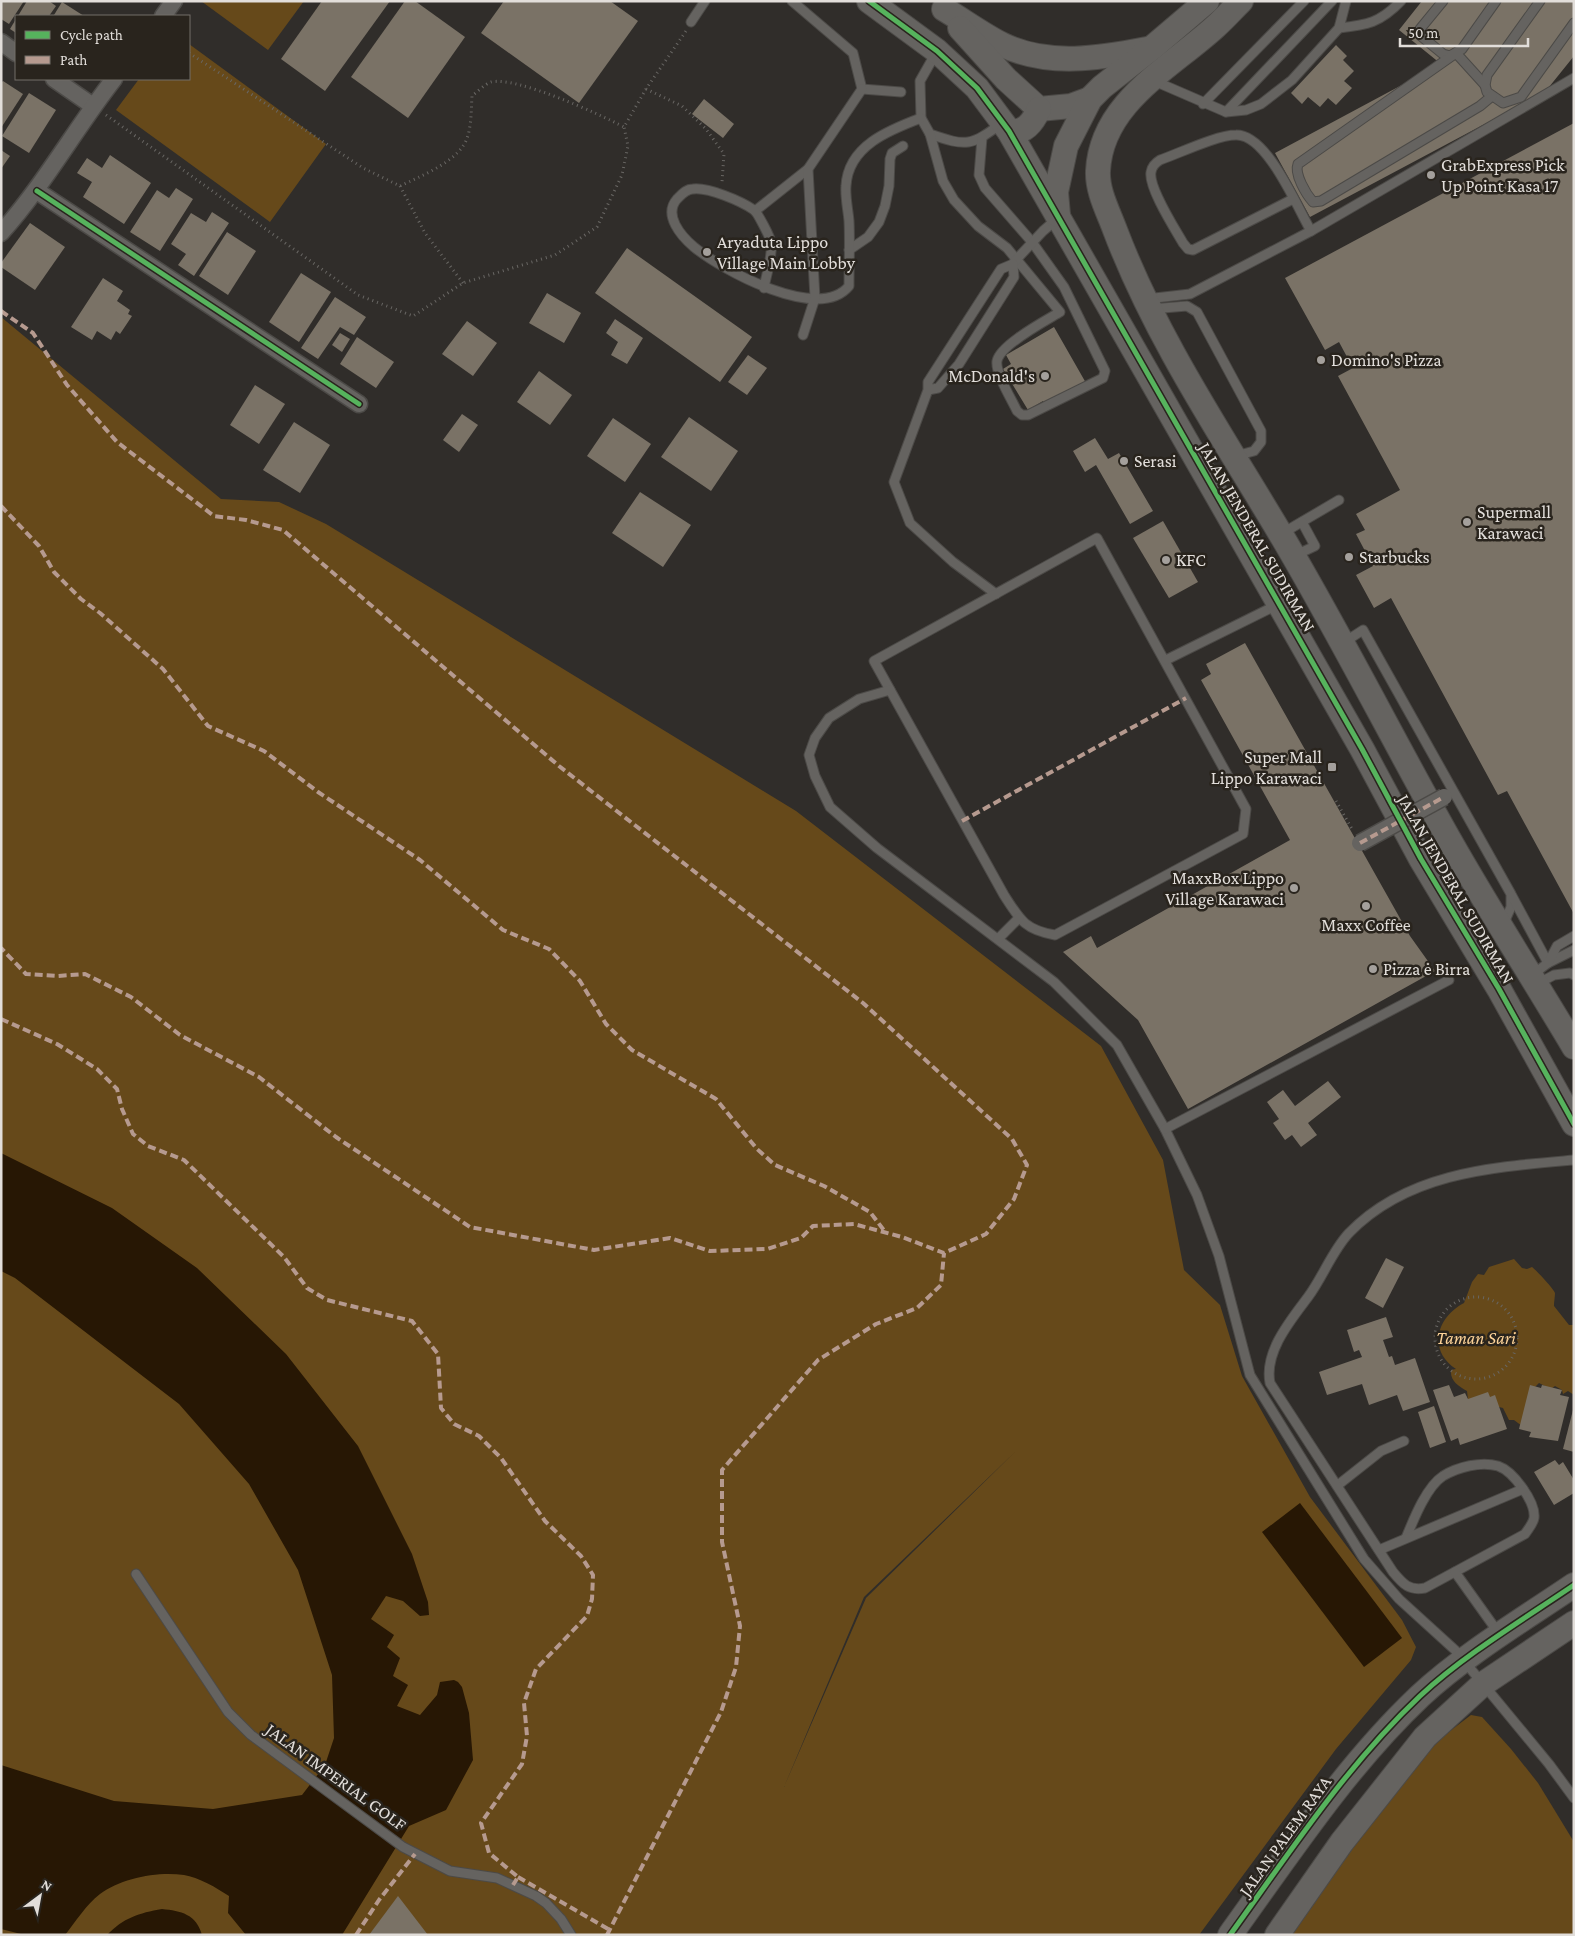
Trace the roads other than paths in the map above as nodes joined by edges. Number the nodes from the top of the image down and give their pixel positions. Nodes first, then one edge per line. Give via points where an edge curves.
1 (174, 1) edge
2 (705, 1) edge
3 (792, 1) edge
4 (869, 1) edge
5 (1207, 1) edge
6 (1241, 1) edge
7 (1304, 1) edge
8 (1332, 1) edge
9 (1346, 1) edge
10 (1401, 1) edge
11 (1443, 1) edge
12 (1496, 1) edge
13 (1540, 1) edge
14 (938, 5) edge
15 (164, 15) edge
16 (692, 22) road end
17 (1574, 22) edge
18 (1339, 28) junction
19 (1, 42) edge
20 (1153, 47) junction
21 (937, 51) junction
22 (15, 52) edge
23 (1456, 53) junction
24 (1574, 78) edge
25 (55, 80) edge
26 (113, 80) edge
27 (1150, 80) junction
28 (1484, 85) junction
29 (862, 88) junction
30 (901, 92) dead end
31 (1492, 96) junction
32 (1090, 99) junction
33 (1203, 104) junction
34 (93, 106) junction
35 (1039, 108) junction
36 (1226, 112) junction
37 (921, 118) junction
38 (1006, 127) junction
39 (930, 134) junction
40 (982, 138) junction
41 (903, 146) dead end
42 (808, 169) junction
43 (37, 191) junction
44 (1292, 199) junction
45 (756, 211) junction
46 (1059, 218) junction
47 (1311, 231) junction
48 (1, 233) edge
49 (1035, 246) junction
50 (849, 250) junction
51 (1015, 261) junction
52 (764, 288) junction
53 (815, 298) junction
54 (1147, 304) junction
55 (803, 335) dead end
56 (928, 390) junction
57 (359, 404) dead end
58 (1227, 450) junction
59 (1210, 481) junction
60 (1339, 500) dead end
61 (1302, 522) junction
62 (1309, 534) junction
63 (1286, 545) junction
64 (996, 594) junction
65 (1279, 604) junction
66 (1166, 660) junction
67 (890, 690) junction
68 (1444, 797) dead end
69 (1360, 843) road end
70 (1451, 843) junction
71 (1511, 894) junction
72 (1451, 910) junction
73 (1019, 918) junction
74 (1502, 927) junction
75 (1574, 936) edge
76 (998, 939) junction
77 (1574, 950) edge
78 (1539, 974) junction
79 (1574, 975) edge
80 (1449, 980) dead end
81 (1574, 1047) edge
82 (1574, 1124) edge
83 (1165, 1128) junction
84 (1574, 1160) edge
85 (1404, 1441) dead end
86 (1338, 1485) junction
87 (1523, 1489) junction
88 (1406, 1538) junction
89 (1379, 1550) junction
90 (1455, 1572) junction
91 (136, 1574) dead end
92 (1574, 1585) edge
93 (1574, 1623) edge
94 (1501, 1636) junction
95 (1464, 1661) junction
96 (1483, 1684) junction
97 (1574, 1798) edge
98 (571, 1935) edge
99 (1230, 1935) edge
100 (1277, 1935) edge

1 - 15 street
2 - 16 lane
3 - 29 lane via 853,53
4 - 21 street, JALAN JENDERAL SUDIRMAN
5 - 20 street
6 - 27 street, JALAN JENDERAL SUDIRMAN via 1215,27
7 - 33 lane
8 - 36 lane
9 - 18 lane
10 - 18 lane via 1389,14 1367,25
11 - 23 lane via 1420,29 1421,36 1443,54 1450,56
12 - 23 lane
13 - 28 lane via 1487,75
14 - 20 street via 1004,46 1047,59 1103,58
14 - 35 street via 1006,79
17 - 31 lane via 1521,96 1503,103
18 - 36 lane via 1276,95 1246,110
19 - 22 street
20 - 32 street
21 - 37 lane via 920,81
21 - 38 street, JALAN JENDERAL SUDIRMAN via 977,88
23 - 28 lane
23 - 31 lane via 1298,164 1297,171 1309,198 1313,202 1321,201
24 - 47 lane
25 - 34 street
26 - 34 street
27 - 33 lane
27 - 54 street, JALAN JENDERAL SUDIRMAN via 1123,107 1109,130 1098,171 1099,187
28 - 31 lane
29 - 30 lane
29 - 42 lane
32 - 35 street via 1071,106
32 - 46 street via 1066,146 1056,192
33 - 36 lane
34 - 43 street
35 - 38 street via 1022,130
37 - 39 lane
37 - 50 lane via 867,144 850,168 846,185
38 - 40 lane
38 - 46 street, JALAN JENDERAL SUDIRMAN
39 - 40 lane via 958,144
39 - 51 lane via 943,181 954,200 978,226 1007,248
40 - 49 lane via 979,175 985,188
41 - 50 lane via 892,153 890,159 889,186 879,222 868,237
42 - 45 lane
42 - 53 lane
43 - 48 street
43 - 57 street
44 - 44 lane via 1270,156 1247,136 1236,134 1221,138 1160,160 1150,173 1154,188 1183,244 1193,250
44 - 47 lane
45 - 52 lane via 772,242
45 - 52 lane via 722,195 695,188 687,190 675,202 672,213 677,229 709,259
46 - 49 lane
46 - 59 street, JALAN JENDERAL SUDIRMAN
47 - 54 lane via 1190,294
49 - 51 lane
49 - 51 lane via 1064,287 1105,375 1028,416 1017,411 997,362 1002,350 1060,312
50 - 53 lane via 849,286 837,296
51 - 56 lane via 1001,269 928,382
51 - 56 lane via 1014,277 958,364 938,388
52 - 53 lane
53 - 55 lane
54 - 58 street, JALAN JENDERAL SUDIRMAN
54 - 58 lane via 1187,306 1197,312 1261,431 1261,442 1254,451 1244,454
56 - 64 lane via 894,482 910,523 952,562
58 - 63 street, JALAN JENDERAL SUDIRMAN
59 - 63 street
59 - 65 street, JALAN JENDERAL SUDIRMAN
60 - 61 lane
61 - 62 lane
61 - 63 lane
62 - 63 lane
62 - 71 lane via 1315,546 1298,554 1346,641 1364,630
63 - 70 street, JALAN JENDERAL SUDIRMAN
64 - 66 lane via 1097,538
64 - 67 lane via 874,661
65 - 66 lane
65 - 72 street, JALAN JENDERAL SUDIRMAN
66 - 73 lane via 1240,794 1246,809 1243,834 1055,935 1036,932
67 - 73 lane
67 - 76 lane via 859,699 829,718 815,738 809,755 815,776 830,807 877,848
68 - 69 street, bridge
70 - 72 street
70 - 74 street, JALAN JENDERAL SUDIRMAN
71 - 74 lane via 1511,908
71 - 78 lane
72 - 82 street, JALAN JENDERAL SUDIRMAN
73 - 76 lane
74 - 78 street, JALAN JENDERAL SUDIRMAN
75 - 78 lane via 1556,946
76 - 83 lane via 1054,982 1117,1045
77 - 78 lane
78 - 79 lane
78 - 81 street, JALAN JENDERAL SUDIRMAN
80 - 83 lane
83 - 95 lane via 1197,1195 1216,1247 1250,1375 1364,1559 1399,1599
84 - 86 lane via 1505,1166 1426,1183 1387,1201 1348,1234 1314,1290 1293,1316 1271,1355 1267,1370 1270,1384
85 - 86 lane via 1381,1451
86 - 89 lane
87 - 88 lane
87 - 88 lane via 1508,1472 1486,1464 1442,1476 1416,1513
87 - 90 lane via 1534,1519 1525,1534
88 - 89 lane
89 - 90 lane via 1402,1584 1410,1588 1425,1588
90 - 94 lane
91 - 98 lane, JALAN IMPERIAL GOLF via 228,1712 251,1734 404,1847 450,1871 497,1878 536,1896 561,1919
92 - 94 street, JALAN PALEM RAYA
93 - 96 street
94 - 95 street, JALAN PALEM RAYA
95 - 96 lane
95 - 99 street, JALAN PALEM RAYA via 1422,1694 1380,1736 1336,1788
96 - 97 lane
96 - 100 street via 1425,1737 1342,1842

